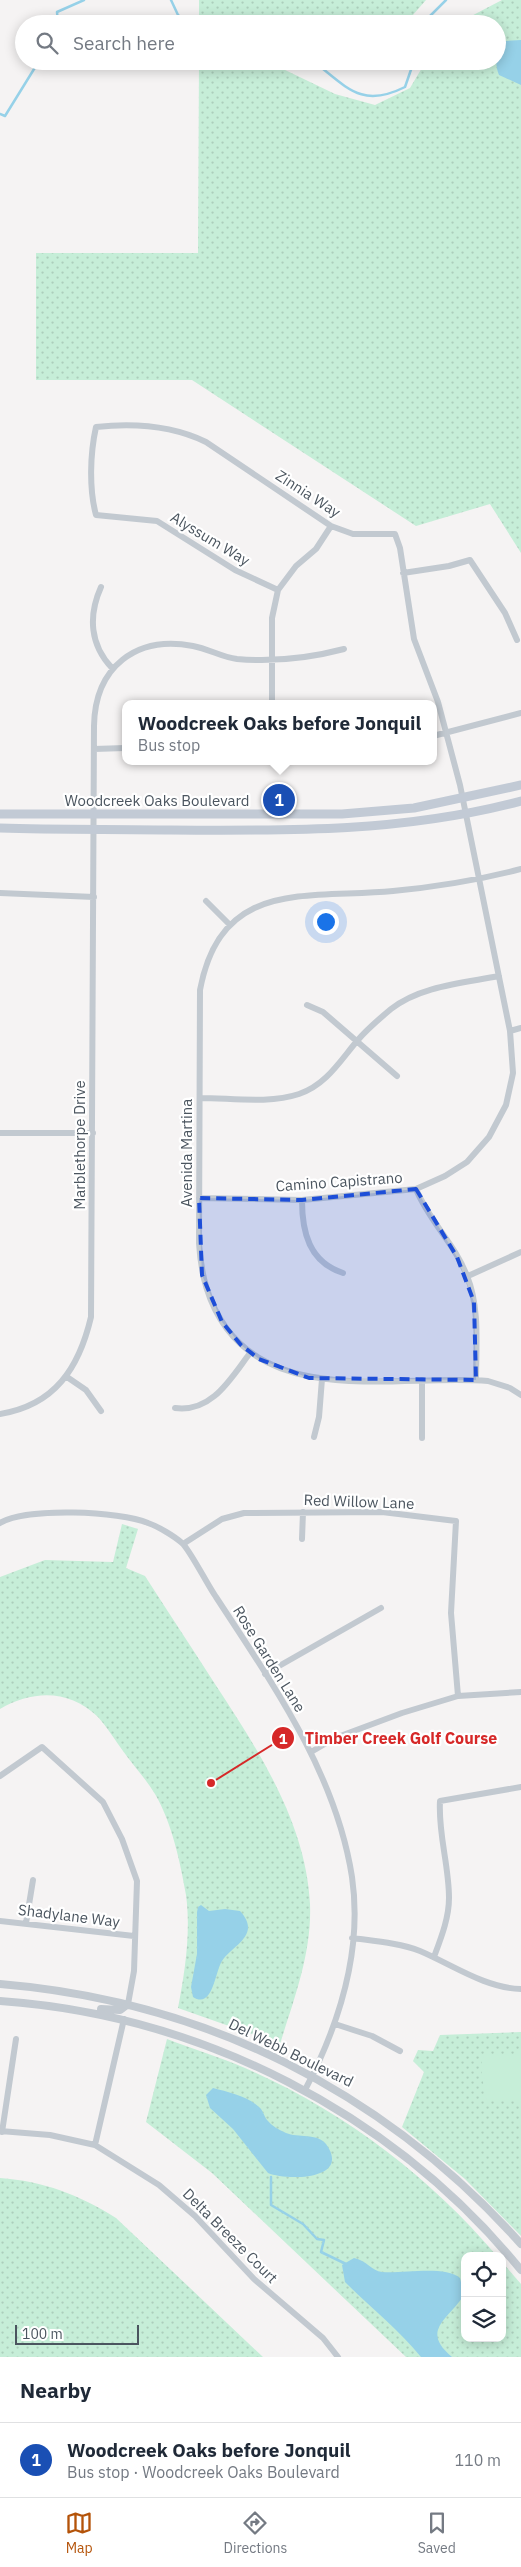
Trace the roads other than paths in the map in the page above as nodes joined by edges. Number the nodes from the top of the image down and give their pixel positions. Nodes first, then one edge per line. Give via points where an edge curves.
1 (96, 428) joint
2 (331, 526) junction
3 (403, 573) junction
4 (101, 587) dead end
5 (278, 590) junction
6 (517, 640) dead end
7 (344, 649) dead end
8 (272, 658) junction
9 (112, 668) junction
10 (272, 700) edge
11 (521, 713) edge
12 (447, 733) junction
13 (437, 735) edge
14 (94, 748) junction
15 (122, 748) edge
16 (521, 785) edge
17 (463, 799) junction
18 (521, 801) edge
19 (0, 814) edge
20 (466, 814) junction
21 (94, 816) junction
22 (0, 828) edge
23 (94, 830) junction
24 (521, 869) edge
25 (480, 879) junction
26 (0, 893) edge
27 (94, 896) junction
28 (206, 901) dead end
29 (230, 925) junction
30 (499, 976) junction
31 (307, 1005) dead end
32 (521, 1028) edge
33 (510, 1030) junction
34 (358, 1041) junction
35 (397, 1076) dead end
36 (200, 1098) junction
37 (0, 1133) edge
38 (93, 1133) junction
39 (416, 1189) junction
40 (200, 1198) junction
41 (302, 1200) junction
42 (521, 1252) edge
43 (343, 1273) dead end
44 (468, 1276) junction
45 (250, 1352) junction
46 (67, 1376) junction
47 (322, 1379) junction
48 (422, 1380) junction
49 (476, 1380) junction
50 (521, 1395) edge
51 (175, 1408) dead end
52 (101, 1411) dead end
53 (0, 1414) edge
54 (314, 1437) dead end
55 (422, 1438) dead end
56 (303, 1512) junction
57 (0, 1523) edge
58 (302, 1539) dead end
59 (183, 1544) junction
60 (381, 1608) dead end
61 (264, 1674) junction
62 (521, 1692) edge
63 (458, 1696) junction
64 (311, 1752) junction
65 (0, 1776) edge
66 (521, 1787) edge
67 (33, 1880) dead end
68 (0, 1921) edge
69 (26, 1923) junction
70 (134, 1936) junction
71 (352, 1938) junction
72 (434, 1957) junction
73 (0, 1984) edge
74 (521, 1988) edge
75 (0, 2001) edge
76 (128, 2004) junction
77 (40, 2005) junction
78 (124, 2020) junction
79 (335, 2024) junction
80 (16, 2039) dead end
81 (400, 2051) dead end
82 (312, 2076) junction
83 (305, 2090) junction
84 (1, 2132) edge
85 (95, 2145) junction
86 (521, 2244) edge
87 (521, 2270) edge
88 (338, 2357) edge

1 - 2 street, Zinnia Way via 152,427 187,433 206,442
1 - 5 street, Alyssum Way via 92,442 96,515 157,521 235,570
2 - 3 street, Zinnia Way via 353,534 395,534
2 - 5 street via 316,549 296,566
3 - 6 street via 470,560 505,614
3 - 12 street, Zinnia Way via 414,638
4 - 9 street via 94,602 93,635 98,650
5 - 8 street via 272,618
7 - 8 street via 310,658
8 - 9 street via 239,659 173,643 150,645
8 - 10 street
9 - 14 street, Marblethorpe Drive via 97,698
11 - 12 street
12 - 13 street
12 - 17 street, Zinnia Way
14 - 15 street
14 - 21 street, Marblethorpe Drive
16 - 17 main road, Woodcreek Oaks Boulevard
17 - 20 street, Zinnia Way
17 - 21 main road, Woodcreek Oaks Boulevard via 414,808 342,814
18 - 20 main road, Woodcreek Oaks Boulevard
19 - 21 main road, Woodcreek Oaks Boulevard
20 - 23 main road, Woodcreek Oaks Boulevard via 398,825 330,829
20 - 25 street, Camino Capistrano
21 - 23 street, Marblethorpe Drive
22 - 23 main road, Woodcreek Oaks Boulevard
23 - 27 street, Marblethorpe Drive
24 - 25 street, Avenida Martina
25 - 29 street, Avenida Martina via 396,891 276,899 253,908
25 - 30 street, Camino Capistrano
26 - 27 street
27 - 38 street, Marblethorpe Drive
28 - 29 street
29 - 36 street, Avenida Martina via 206,964 200,990
30 - 33 street, Camino Capistrano
30 - 34 street via 412,996 392,1008
31 - 34 street via 323,1012
32 - 33 street
33 - 39 street, Camino Capistrano via 513,1073 498,1122 467,1162
34 - 35 street
34 - 36 street via 327,1077 299,1094 264,1098
36 - 40 street, Avenida Martina
37 - 38 street
38 - 46 street, Marblethorpe Drive via 91,1317 83,1347
39 - 41 street, Camino Capistrano
39 - 44 street
40 - 41 street, Camino Capistrano
40 - 45 street, Avenida Martina via 200,1260 207,1292 222,1322
41 - 43 street via 305,1236 312,1252 324,1264
42 - 44 street
44 - 49 street via 476,1325
45 - 47 street, Avenida Martina via 281,1369
45 - 51 street via 212,1399 196,1408
46 - 52 street via 86,1390
46 - 53 street, Marblethorpe Drive via 31,1404
47 - 48 street, Avenida Martina
47 - 54 street
48 - 49 street, Avenida Martina
48 - 55 street
49 - 50 street, Avenida Martina via 500,1384
56 - 58 street
56 - 59 street, Red Willow Lane via 244,1513 222,1519
56 - 63 street, Red Willow Lane via 382,1512 456,1521 451,1613
57 - 59 street, Rose Garden Lane via 37,1513 118,1515 148,1523
59 - 61 street, Rose Garden Lane
60 - 61 street
61 - 64 street, Rose Garden Lane
62 - 63 street
63 - 64 street via 336,1738
64 - 71 street, Rose Garden Lane via 335,1806 352,1876 355,1910
65 - 70 street via 42,1747 103,1802 122,1839 137,1881
66 - 72 street via 440,1801 439,1818 449,1899 447,1917
67 - 69 street
68 - 69 street, Shadylane Way
69 - 70 street, Shadylane Way
70 - 76 street via 134,1971
71 - 72 street via 418,1950
71 - 79 street, Rose Garden Lane via 351,1963
72 - 74 street via 485,1982
73 - 76 street, Del Webb Boulevard via 73,1992
75 - 77 street, Del Webb Boulevard
76 - 77 street via 120,2010 110,2011 54,2001
76 - 82 street, Del Webb Boulevard via 207,2028
77 - 78 street, Del Webb Boulevard
78 - 83 street, Del Webb Boulevard via 246,2061
78 - 85 street
79 - 81 street via 372,2036
79 - 82 street, Rose Garden Lane
80 - 84 street
82 - 83 street, Rose Garden Lane
82 - 86 street, Del Webb Boulevard via 360,2104 419,2146 457,2179
83 - 87 street, Del Webb Boulevard via 346,2114 410,2160 477,2221
84 - 85 street, Delta Breeze Court via 50,2134
85 - 88 street, Delta Breeze Court via 159,2185 195,2216 254,2279 323,2338

